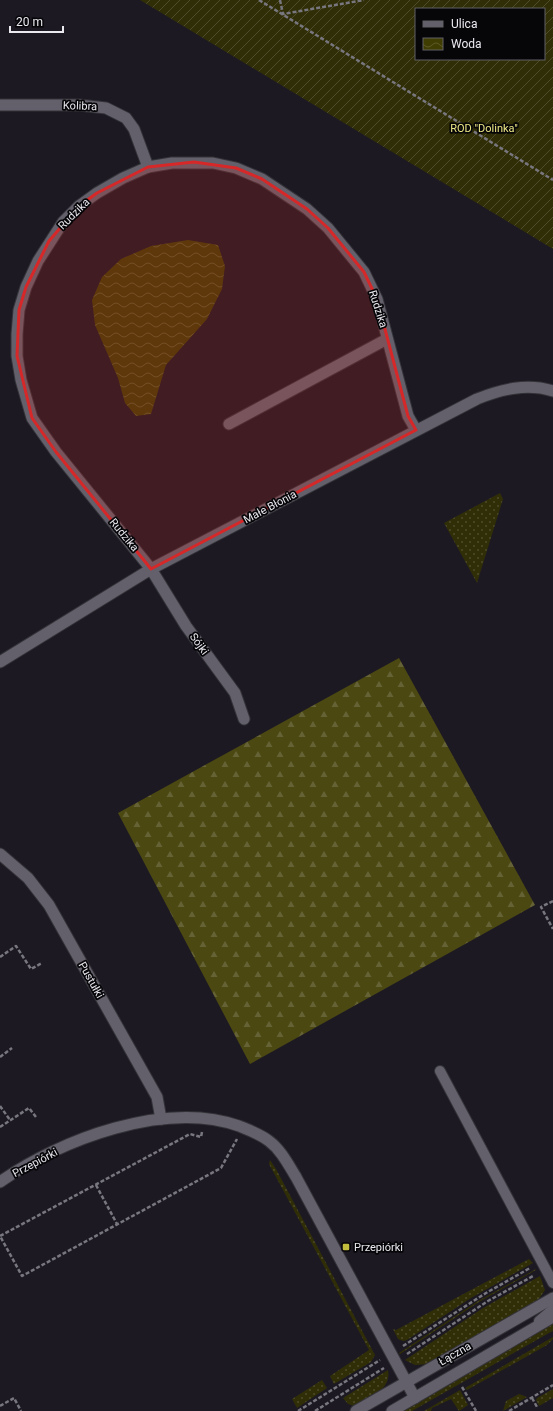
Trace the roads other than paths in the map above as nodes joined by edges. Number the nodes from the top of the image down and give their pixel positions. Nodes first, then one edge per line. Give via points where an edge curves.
1 (0, 105) edge
2 (148, 167) junction
3 (387, 338) junction
4 (553, 391) edge
5 (229, 424) dead end
6 (416, 430) junction
7 (151, 569) junction
8 (0, 662) edge
9 (244, 720) dead end
10 (0, 854) edge
11 (440, 1071) dead end
12 (161, 1118) junction
13 (0, 1182) edge
14 (553, 1283) edge
15 (553, 1298) edge
16 (553, 1309) edge
17 (553, 1317) edge
18 (518, 1337) junction
19 (406, 1382) junction
20 (415, 1398) junction
21 (356, 1411) edge
22 (392, 1411) edge

1 - 2 street, Kolibra via 79,105 106,108 126,118 134,129
2 - 3 street, Rudzika via 194,162 236,168 262,179 307,209 328,228 364,272 377,299
2 - 7 street, Rudzika via 96,193 63,222 49,241 26,287 19,310 17,356 32,418 56,452
3 - 5 street, Rudzika
3 - 6 street, Rudzika via 408,416
4 - 6 street, Małe Błonia via 509,388 494,392
6 - 7 street, Małe Błonia
7 - 8 street, Małe Błonia
7 - 9 street, Sójki via 186,626 235,694
10 - 12 street, Pustułki via 28,878 49,905 157,1097
11 - 14 lane
12 - 13 street, Przepiórki via 70,1145
12 - 19 street, Przepiórki via 194,1117 222,1121 263,1137 276,1148 296,1177
15 - 19 street, Łączna
16 - 18 lane
17 - 18 street, Łączna
18 - 20 street, Łączna
19 - 20 street, Przepiórki
19 - 21 street, Łączna
20 - 22 street, Łączna

